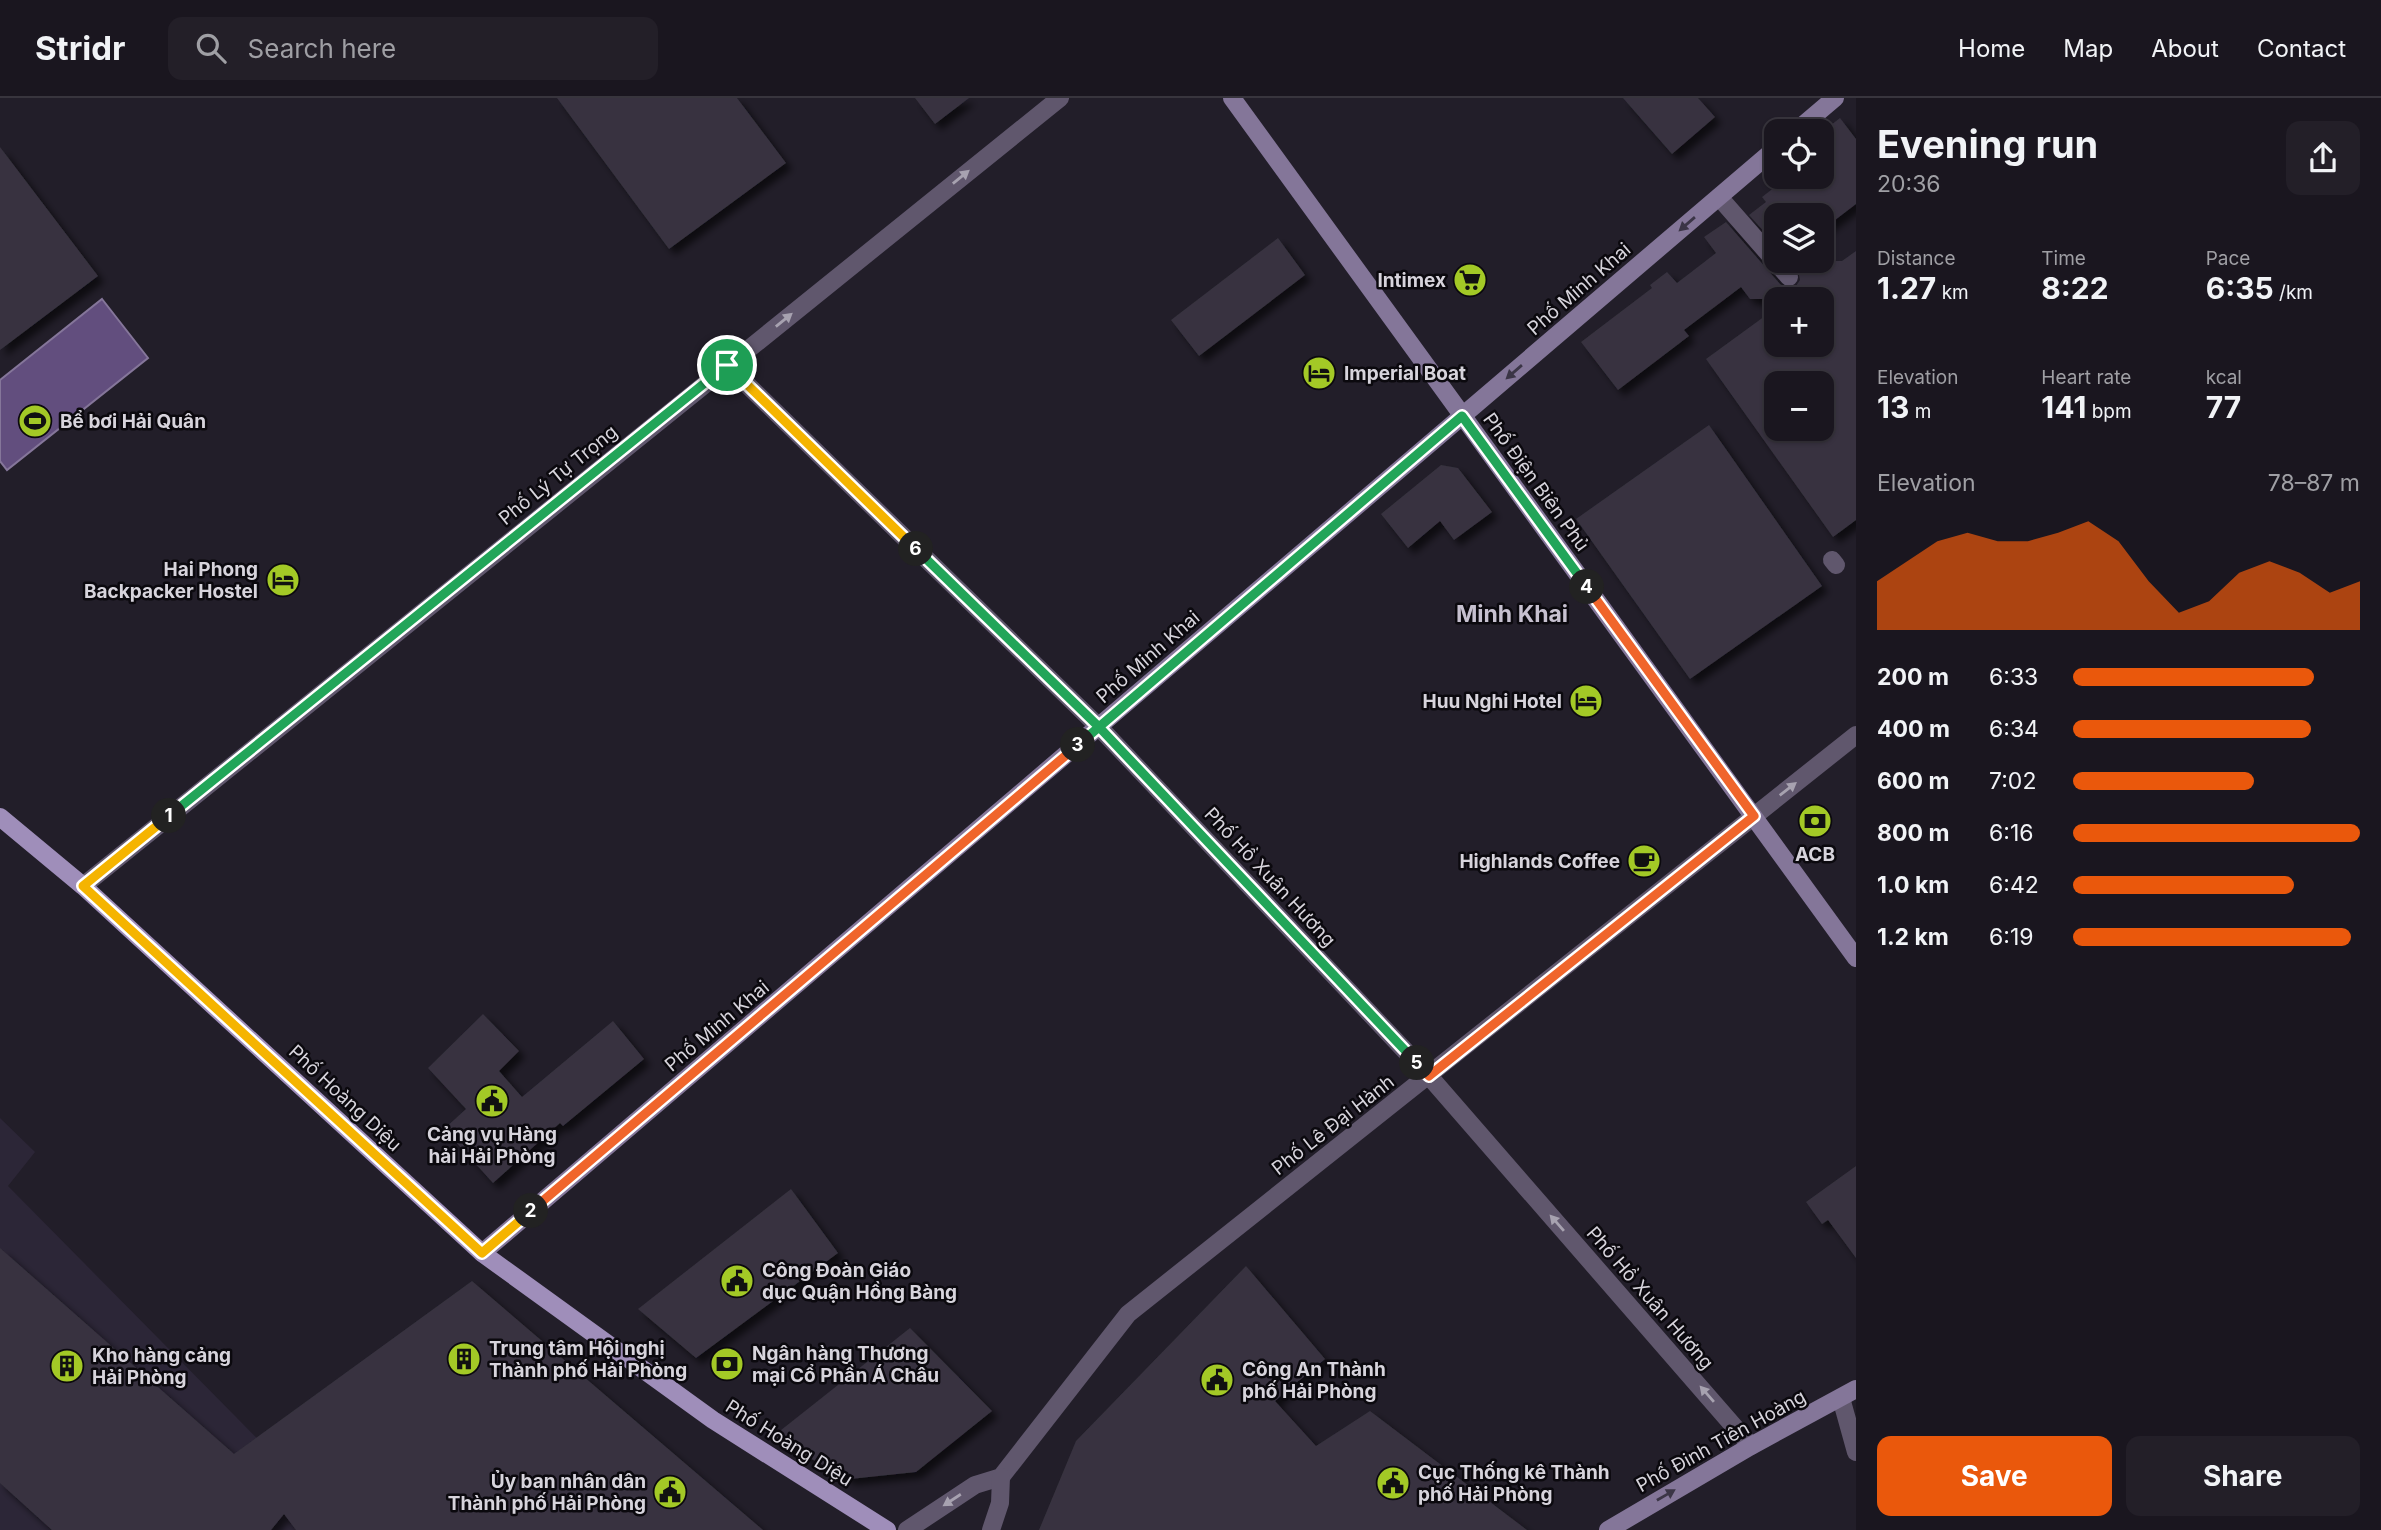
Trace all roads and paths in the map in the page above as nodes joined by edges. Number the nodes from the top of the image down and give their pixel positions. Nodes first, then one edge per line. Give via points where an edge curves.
1 (1059, 98) edge
2 (1232, 98) edge
3 (1835, 98) edge
4 (1810, 119) edge
5 (1764, 158) edge
6 (1718, 197) junction
7 (1789, 277) dead end
8 (727, 365) junction
9 (1462, 416) junction
10 (1099, 727) junction
11 (1856, 735) edge
12 (1754, 816) junction
13 (0, 817) edge
14 (83, 886) junction
15 (1856, 958) edge
16 (1429, 1076) junction
17 (482, 1253) junction
18 (1848, 1393) edge
19 (1751, 1446) junction
20 (1856, 1452) edge
21 (1001, 1477) junction
22 (887, 1530) edge
23 (907, 1530) edge
24 (991, 1530) edge
25 (1608, 1530) edge

8 -> 1 street, Phố Lý Tự Trọng
2 - 9 street, Phố Điện Biên Phủ
3 - 4 street
5 - 6 street, Phố Minh Khai
6 - 7 street
6 -> 9 street, Phố Minh Khai
8 - 10 street, Phố Hồ Xuân Hương
8 - 14 street, Phố Lý Tự Trọng
9 - 10 street, Phố Minh Khai
9 - 12 street, Phố Điện Biên Phủ
10 - 16 street, Phố Hồ Xuân Hương
10 - 17 street, Phố Minh Khai
12 -> 11 street, Phố Lê Đại Hành
12 - 15 street, Phố Điện Biên Phủ
12 - 16 street, Phố Lê Đại Hành
13 - 14 main road, Phố Hoàng Diệu
14 - 17 main road, Phố Hoàng Diệu
19 -> 16 street, Phố Hồ Xuân Hương
16 - 21 street, Phố Lê Đại Hành via 1128,1314
17 - 22 main road, Phố Hoàng Diệu via 713,1420
18 - 19 street, Phố Đinh Tiên Hoàng
18 - 20 street
25 -> 19 street, Phố Đinh Tiên Hoàng
21 -> 23 street via 975,1485
21 - 24 street via 1000,1503

